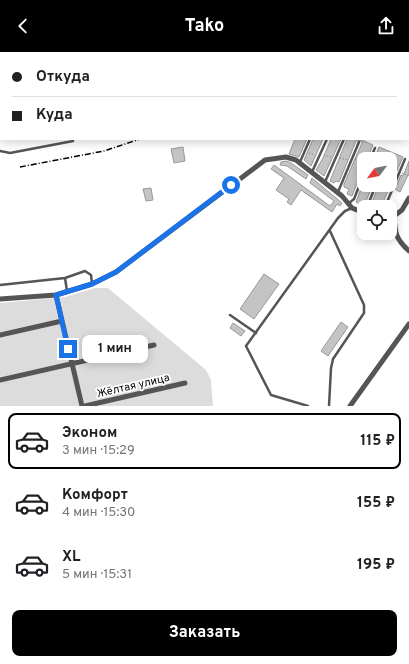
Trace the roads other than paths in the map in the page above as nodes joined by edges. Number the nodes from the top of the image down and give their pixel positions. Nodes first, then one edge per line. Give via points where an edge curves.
1 (72, 140) edge
2 (310, 140) edge
3 (327, 140) edge
4 (344, 140) edge
5 (359, 142) dead end
6 (375, 148) dead end
7 (0, 151) edge
8 (373, 152) edge
9 (405, 159) dead end
10 (300, 162) junction
11 (312, 172) junction
12 (325, 182) junction
13 (338, 192) junction
14 (357, 192) edge
15 (409, 198) edge
16 (389, 200) edge
17 (351, 206) junction
18 (357, 209) edge
19 (397, 213) edge
20 (330, 230) junction
21 (397, 235) edge
22 (402, 244) junction
23 (409, 244) edge
24 (409, 251) edge
25 (65, 278) junction
26 (92, 284) junction
27 (0, 285) edge
28 (67, 292) junction
29 (56, 295) junction
30 (0, 299) edge
31 (230, 315) dead end
32 (62, 321) junction
33 (409, 324) edge
34 (256, 333) junction
35 (0, 334) edge
36 (154, 345) dead end
37 (72, 362) junction
38 (0, 380) edge
39 (185, 383) dead end
40 (82, 406) edge
41 (85, 406) edge
42 (308, 406) edge
43 (329, 406) edge
44 (350, 406) edge

1 - 7 lane via 73,142 10,153
2 - 10 lane
3 - 11 lane
4 - 12 lane
5 - 13 lane
6 - 8 lane
9 - 16 lane
10 - 11 street
10 - 26 street via 286,157 265,160 116,272
11 - 12 street
12 - 13 street
13 - 17 street
14 - 17 lane
15 - 19 street via 402,210
17 - 18 street
17 - 20 lane
20 - 34 lane
20 - 43 lane via 364,305 364,313 333,360
21 - 22 street
22 - 23 street
22 - 24 street
25 - 26 lane via 85,271 91,275
25 - 27 lane
25 - 28 lane
26 - 28 street
28 - 29 street
29 - 30 street
29 - 32 street
31 - 34 lane
32 - 35 street
32 - 37 street
33 - 44 street
34 - 42 lane via 246,346 271,395
36 - 37 street
37 - 38 street
37 - 40 street
39 - 41 street, Жёлтая улица

